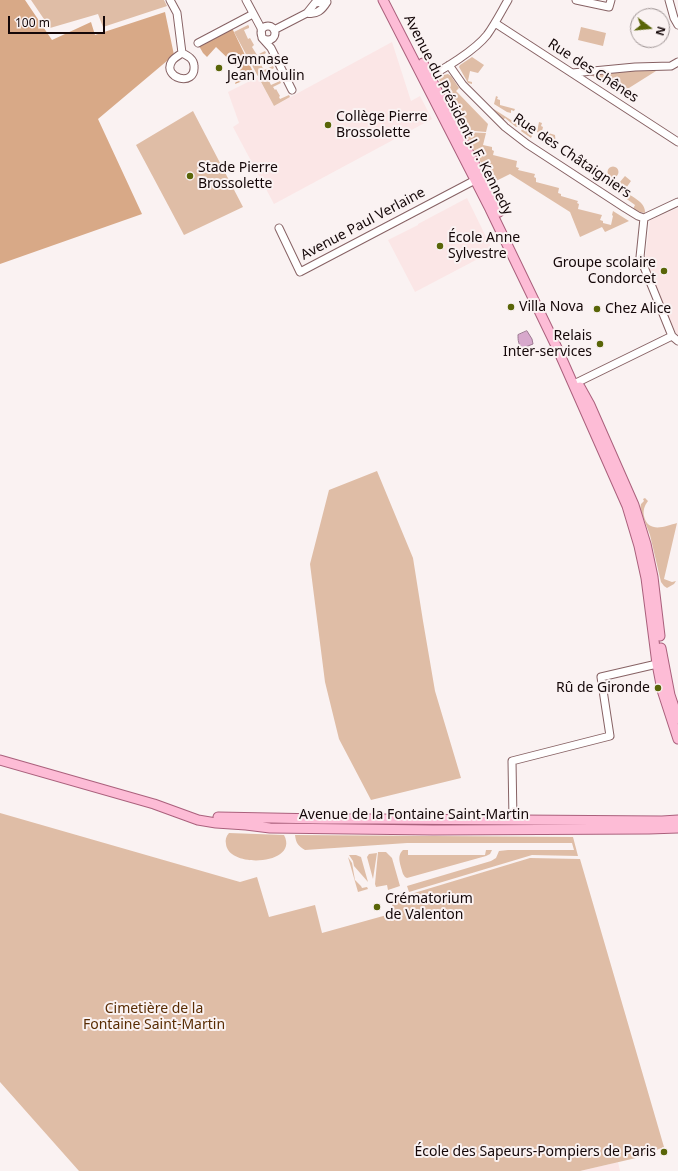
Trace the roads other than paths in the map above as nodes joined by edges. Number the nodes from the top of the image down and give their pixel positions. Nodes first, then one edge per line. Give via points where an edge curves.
1 (170, 0) edge
2 (246, 0) edge
3 (383, 0) edge
4 (390, 0) edge
5 (508, 0) edge
6 (576, 0) edge
7 (611, 0) edge
8 (669, 0) edge
9 (330, 1) edge
10 (253, 14) junction
11 (495, 23) junction
12 (678, 26) edge
13 (274, 30) junction
14 (262, 35) junction
15 (272, 39) junction
16 (198, 43) dead end
17 (271, 48) junction
18 (182, 53) dead end
19 (678, 62) edge
20 (450, 65) junction
21 (572, 73) junction
22 (427, 77) junction
23 (292, 90) dead end
24 (678, 142) edge
25 (478, 178) junction
26 (678, 202) edge
27 (644, 218) junction
28 (279, 228) dead end
29 (675, 338) edge
30 (576, 383) junction
31 (657, 664) junction
32 (678, 719) edge
33 (678, 739) edge
34 (0, 760) edge
35 (154, 804) junction
36 (323, 819) junction
37 (678, 820) edge
38 (477, 824) junction
39 (513, 824) junction
40 (290, 828) junction
41 (678, 828) edge

1 - 18 street via 177,12
2 - 10 street
3 - 22 main road, Avenue du Président J. F. Kennedy
4 - 22 main road, Avenue du Président J. F. Kennedy
5 - 11 street
6 - 7 street via 609,8
8 - 12 street
9 - 13 street via 315,3 307,13
10 - 14 street
10 - 16 street
11 - 20 street via 472,50
11 - 21 street, Rue des Chênes
13 - 14 street via 267,27 262,30
13 - 15 street
14 - 15 street via 265,39
14 - 17 street
15 - 17 street
17 - 23 street
19 - 21 street via 671,66
20 - 22 street
20 - 27 street, Rue des Châtaigniers via 463,85 505,128 618,204
21 - 24 street, Rue des Chênes
22 - 25 main road, Avenue du Président J. F. Kennedy
25 - 28 street, Avenue Paul Verlaine via 300,272
25 - 30 main road, Avenue du Président J. F. Kennedy via 564,348
26 - 27 street
27 - 29 street via 640,257
29 - 30 street
30 - 31 main road, Avenue du Président J. F. Kennedy via 627,506 639,546 646,578
30 - 32 main road, Avenue du Président J. F. Kennedy via 590,405 634,504 653,577 662,656
31 - 33 main road, Avenue du Président J. F. Kennedy
31 - 39 street via 601,677 610,736 512,761
34 - 35 main road, Avenue de la Fontaine Saint-Martin
35 - 36 main road, Avenue de la Fontaine Saint-Martin via 213,817
35 - 40 main road, Avenue de la Fontaine Saint-Martin via 207,821
36 - 38 main road, Avenue de la Fontaine Saint-Martin
36 - 40 main road via 295,821
37 - 39 main road, Avenue de la Fontaine Saint-Martin
38 - 39 main road, Avenue de la Fontaine Saint-Martin
38 - 40 main road, Avenue de la Fontaine Saint-Martin
39 - 41 main road, Avenue de la Fontaine Saint-Martin

